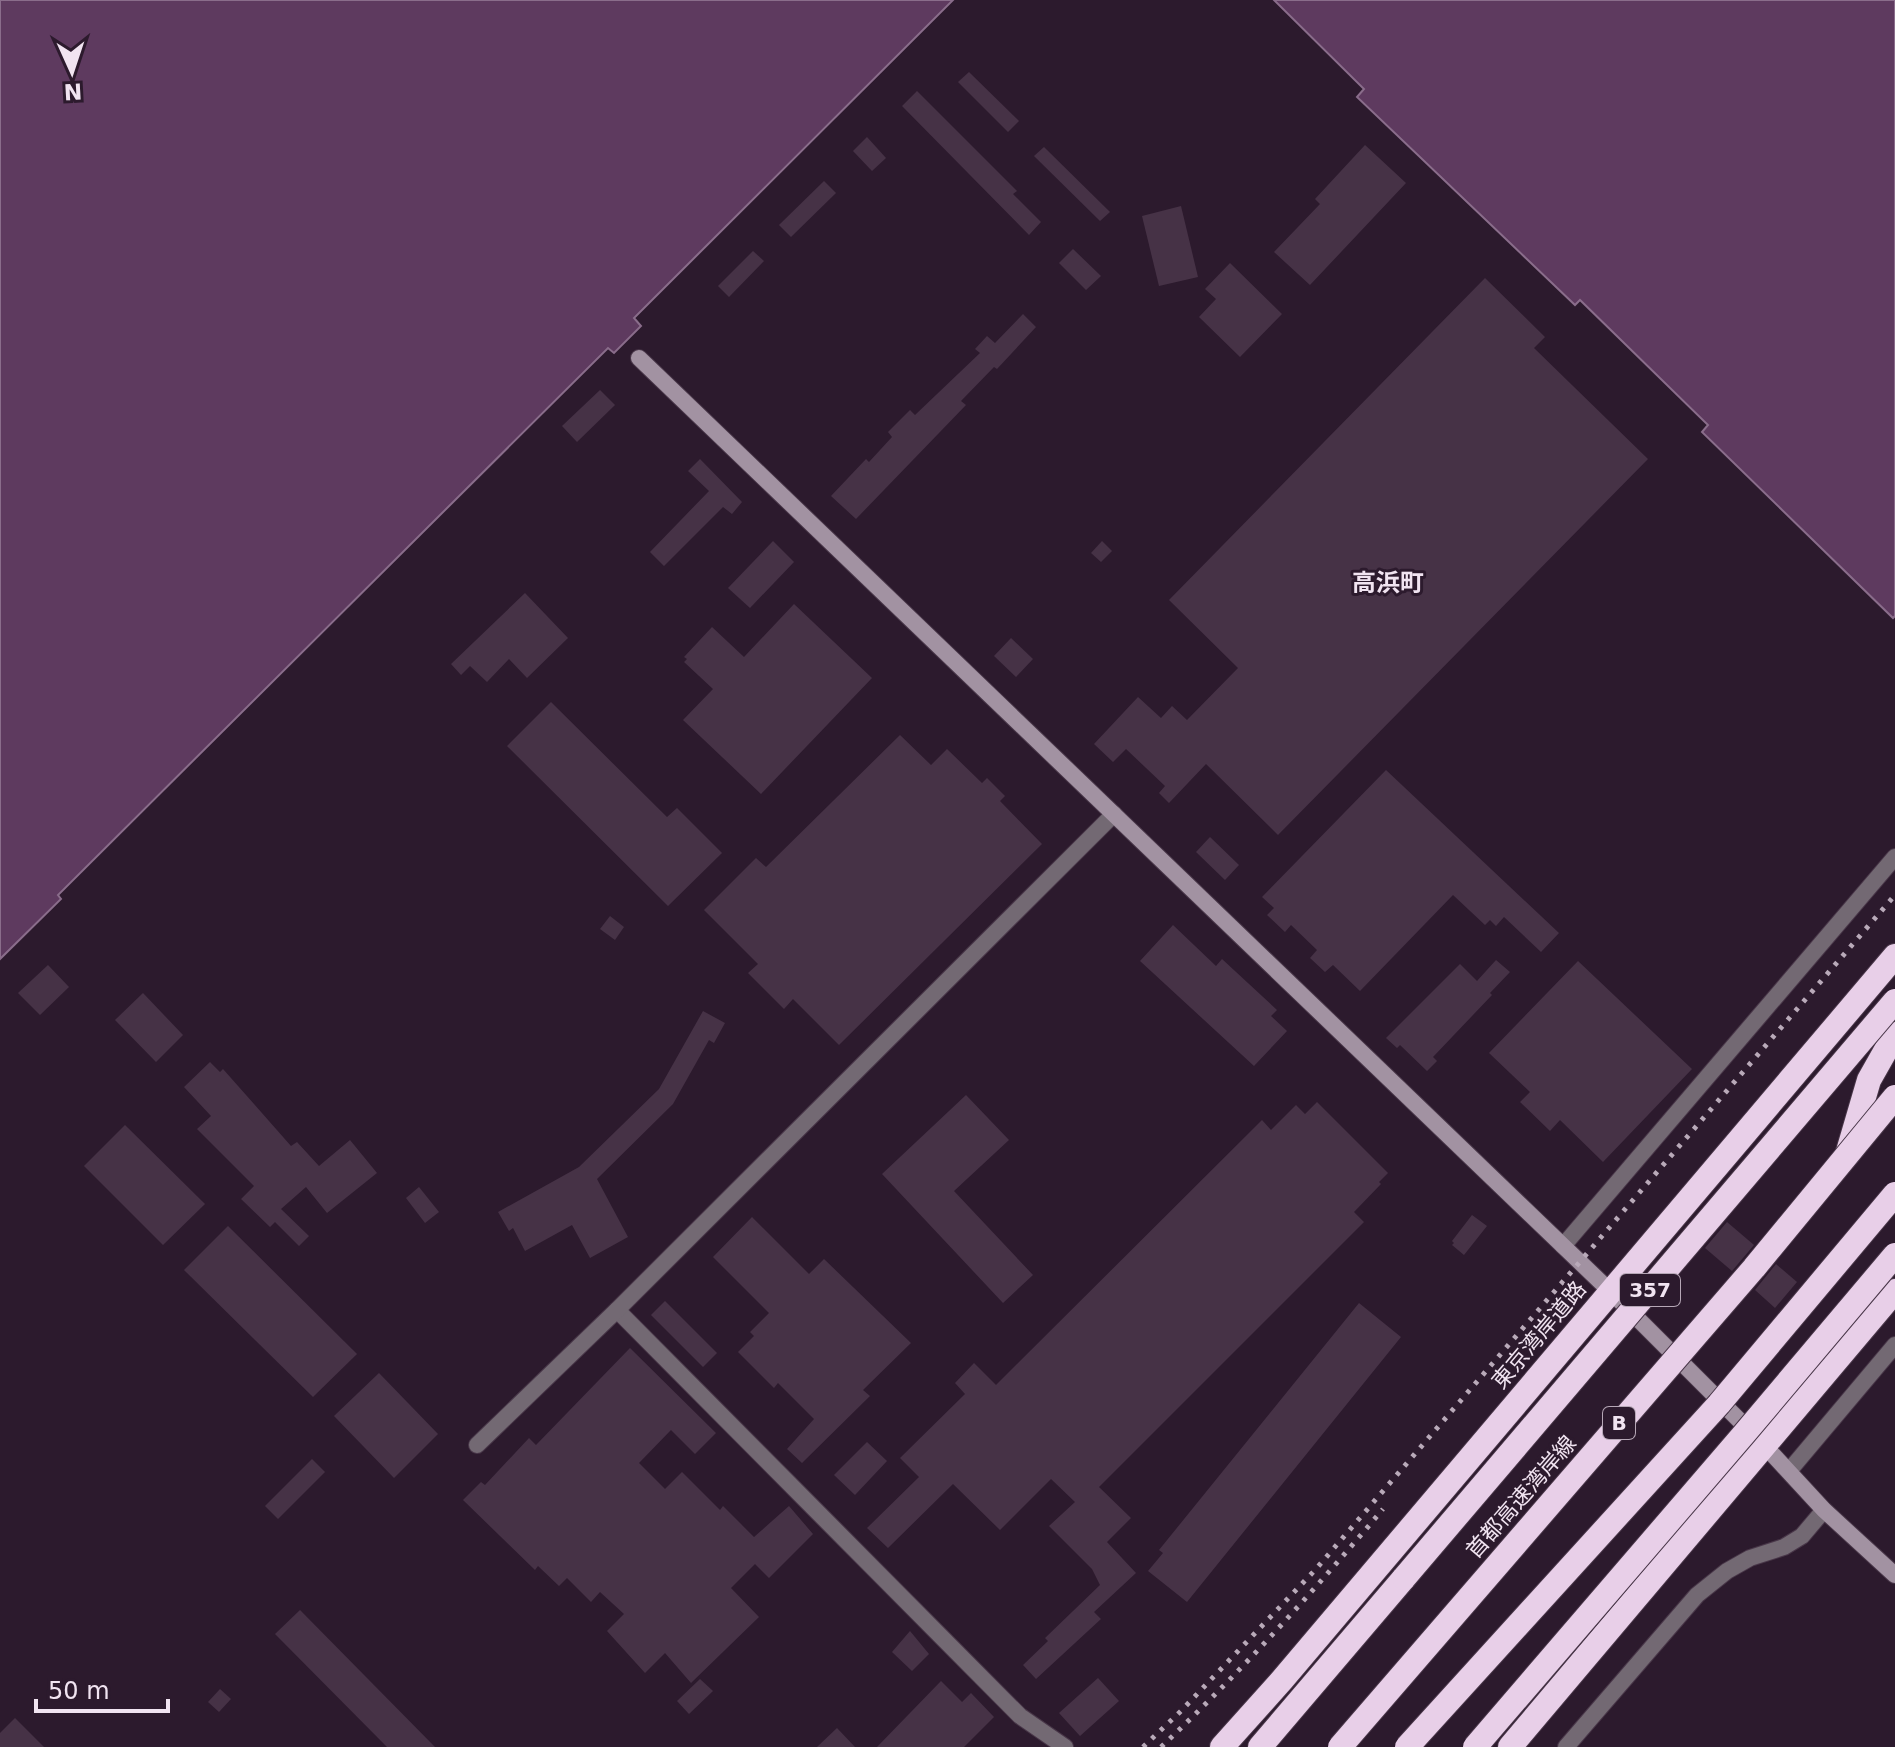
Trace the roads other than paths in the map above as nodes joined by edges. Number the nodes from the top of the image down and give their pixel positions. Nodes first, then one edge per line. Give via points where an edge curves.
1 (639, 358) dead end
2 (1114, 814) junction
3 (1895, 857) edge
4 (1895, 956) edge
5 (1895, 1001) edge
6 (1895, 1034) edge
7 (1895, 1097) edge
8 (1847, 1155) junction
9 (1895, 1194) edge
10 (1563, 1246) junction
11 (1895, 1255) edge
12 (1610, 1291) junction
13 (1895, 1291) edge
14 (617, 1310) junction
15 (1895, 1345) edge
16 (477, 1445) dead end
17 (1764, 1445) junction
18 (1789, 1471) junction
19 (1824, 1510) junction
20 (1895, 1575) edge
21 (1065, 1747) edge
22 (1222, 1747) edge
23 (1260, 1747) edge
24 (1340, 1747) edge
25 (1407, 1747) edge
26 (1475, 1747) edge
27 (1510, 1747) edge
28 (1566, 1747) edge

1 - 2 street
2 - 10 street
2 - 14 street
3 - 10 street
4 - 12 highway, 東京湾岸道路 / 357
5 - 23 highway, 357, bridge
6 - 8 highway via 1869,1080
7 - 8 highway, 首都高速湾岸線 / B, bridge
8 - 24 highway, 首都高速湾岸線 / B, bridge
9 - 25 highway, bridge via 1708,1416
10 - 12 street
11 - 26 highway, bridge
12 - 17 street
12 - 22 highway, 東京湾岸道路 / 357
13 - 17 highway
14 - 16 street
14 - 21 street via 1020,1716
15 - 18 street
17 - 18 street
17 - 27 highway
18 - 19 street
19 - 20 street
19 - 28 street via 1802,1536 1750,1558 1697,1595

